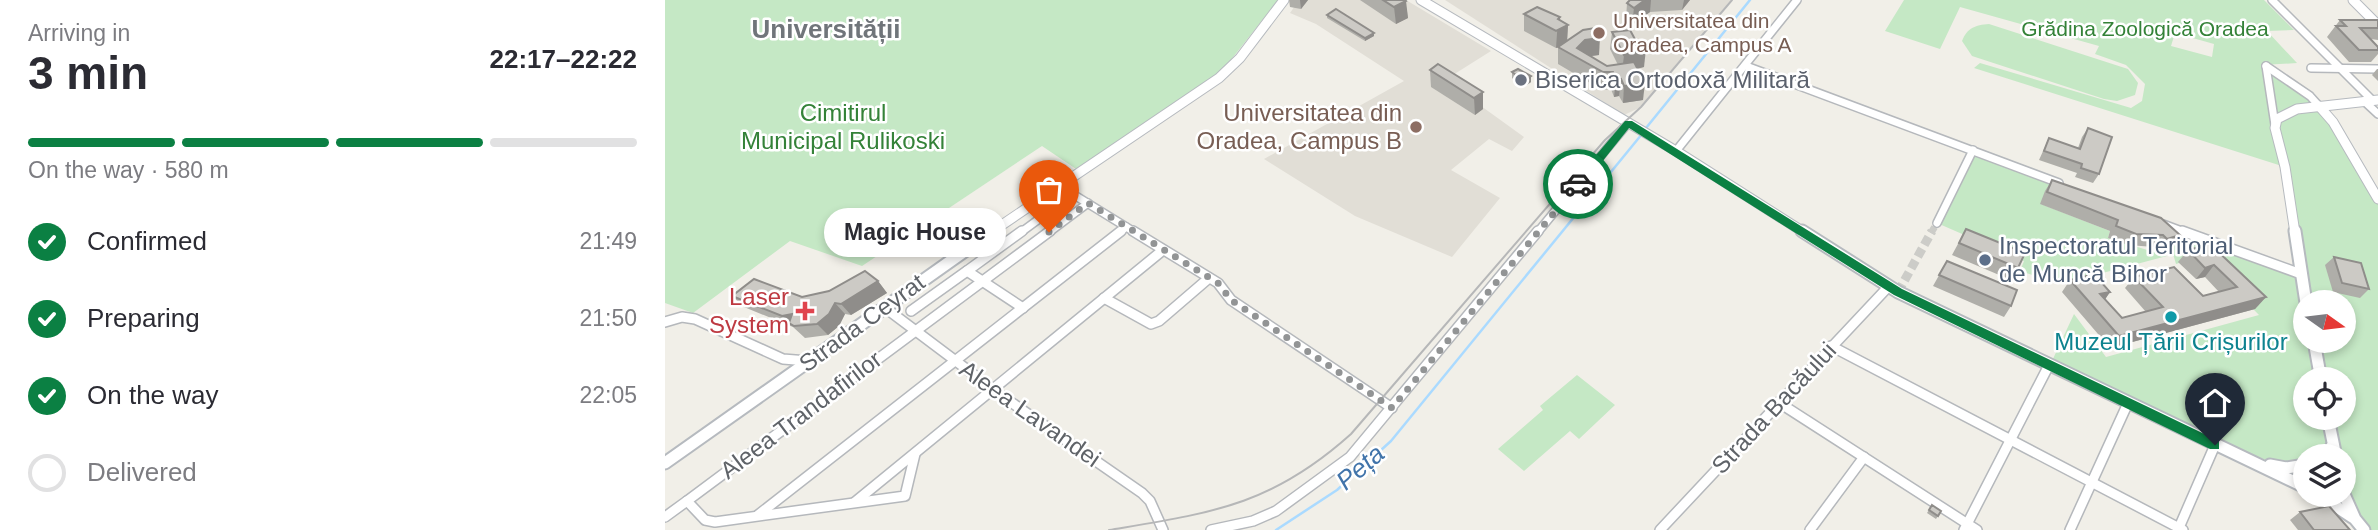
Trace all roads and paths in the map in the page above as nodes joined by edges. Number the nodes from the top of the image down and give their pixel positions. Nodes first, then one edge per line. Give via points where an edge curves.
1 (1284, 0) edge
2 (1421, 0) edge
3 (1797, 0) edge
4 (2272, 0) edge
5 (2353, 0) edge
6 (2378, 25) edge
7 (1746, 66) junction
8 (2311, 68) dead end
9 (2340, 68) junction
10 (2378, 69) edge
11 (2371, 100) edge
12 (2319, 106) junction
13 (2378, 114) edge
14 (1630, 124) junction
15 (2275, 128) junction
16 (1973, 150) junction
17 (1676, 151) junction
18 (1058, 185) junction
19 (2070, 187) edge
20 (1073, 194) junction
21 (2378, 199) edge
22 (1088, 203) junction
23 (2152, 219) edge
24 (1937, 223) tunnel mouth
25 (1126, 228) junction
26 (1163, 250) junction
27 (967, 271) junction
28 (2301, 274) junction
29 (1209, 278) junction
30 (982, 281) junction
31 (1889, 286) junction
32 (2304, 290) edge
33 (1104, 298) junction
34 (884, 307) junction
35 (1023, 308) junction
36 (911, 311) dead end
37 (665, 322) edge
38 (915, 330) junction
39 (1831, 346) junction
40 (783, 359) junction
41 (955, 360) junction
42 (808, 361) junction
43 (2049, 365) junction
44 (789, 375) junction
45 (993, 388) junction
46 (1778, 402) junction
47 (2128, 403) junction
48 (1392, 408) junction
49 (2011, 439) junction
50 (2215, 445) junction
51 (915, 454) junction
52 (1864, 457) junction
53 (2253, 461) junction
54 (665, 463) edge
55 (2293, 467) edge
56 (2293, 481) edge
57 (2092, 482) junction
58 (687, 500) junction
59 (853, 504) junction
60 (2337, 507) edge
61 (2350, 507) edge
62 (665, 517) edge
63 (755, 517) junction
64 (2355, 519) junction
65 (1966, 527) edge
66 (2180, 529) edge
67 (1163, 530) edge
68 (1211, 530) edge
69 (1660, 530) edge
70 (1810, 530) edge
71 (1977, 530) edge
72 (2070, 530) edge
73 (2364, 530) edge

1 - 18 main road, Strada Ceyrat via 1225,73
2 - 14 main road
3 - 7 street
4 - 9 street
5 - 6 main road
7 - 16 street
7 - 17 street
8 - 9 street
9 - 10 street
9 - 11 street
11 - 12 main road
11 - 13 street
12 - 15 main road via 2284,113
12 - 15 street via 2266,66
12 - 21 main road
14 - 17 main road
14 - 48 street
15 - 28 main road
16 - 19 street
16 - 24 street
17 - 31 main road
18 - 20 street
18 - 34 main road, Strada Ceyrat
20 - 22 street
20 - 27 street
22 - 25 street
22 - 30 street, Aleea Trandafirilor
23 - 28 street
25 - 26 street
25 - 35 street, Aleea Trandafirilor
26 - 29 street
26 - 33 street
27 - 30 street
27 - 36 street
28 - 32 main road
29 - 33 street via 1151,324
29 - 48 street via 1231,300
30 - 35 street
30 - 38 street, Aleea Trandafirilor
31 - 39 street, Strada Bacăului
31 - 43 main road
33 - 45 street
34 - 38 street, Aleea Lavandei
34 - 42 main road, Strada Ceyrat
35 - 41 street, Aleea Trandafirilor
37 - 40 street via 695,319
38 - 41 street, Aleea Lavandei
38 - 58 street, Aleea Trandafirilor
39 - 46 street, Strada Bacăului
39 - 49 street
40 - 42 street
40 - 44 street
41 - 45 street, Aleea Lavandei
41 - 63 street, Aleea Trandafirilor
42 - 44 main road, Strada Ceyrat
43 - 47 main road
43 - 49 street
44 - 54 main road, Strada Ceyrat
45 - 51 street
45 - 67 street, Aleea Lavandei via 1142,493
46 - 52 street
46 - 69 street, Strada Bacăului
47 - 50 main road
47 - 57 street
48 - 68 street via 1350,457 1297,498 1252,521
49 - 57 street
49 - 65 street
50 - 53 main road
50 - 66 street
51 - 59 street
51 - 59 street, Aleea Trandafirilor via 905,496
52 - 65 street
52 - 70 street
53 - 55 main road
53 - 56 main road
57 - 66 street
57 - 72 street
58 - 62 street, Aleea Trandafirilor
58 - 63 street, Aleea Trandafirilor via 700,515 715,522
59 - 63 street, Aleea Trandafirilor
60 - 64 main road
61 - 64 main road
64 - 73 main road
65 - 71 street

